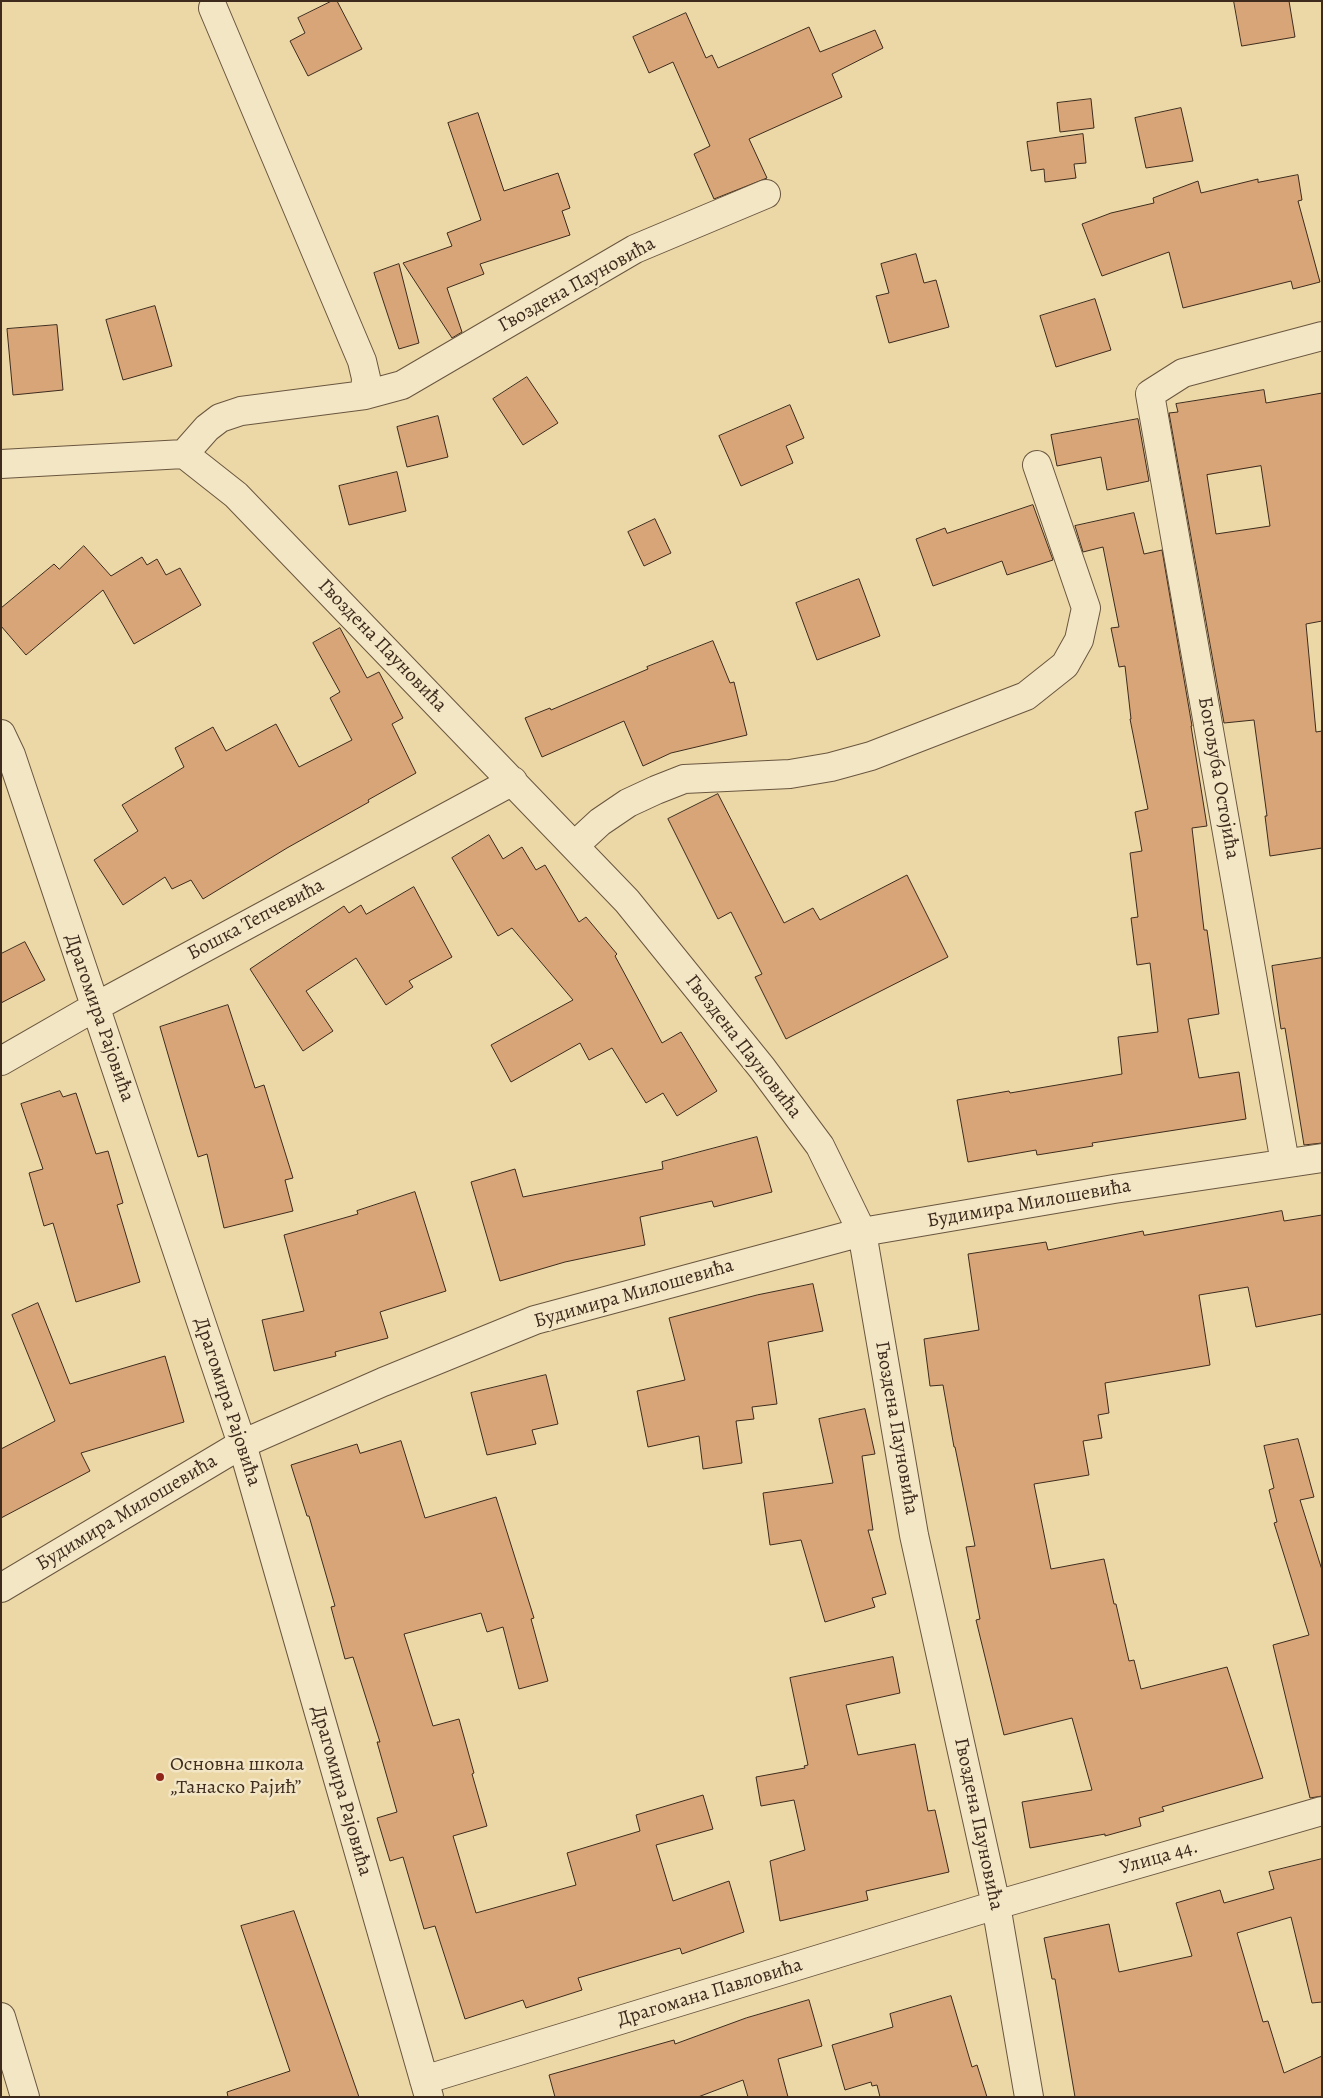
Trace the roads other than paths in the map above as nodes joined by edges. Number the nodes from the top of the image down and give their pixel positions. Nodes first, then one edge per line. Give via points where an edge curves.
1 (213, 8) dead end
2 (766, 194) dead end
3 (1322, 336) edge
4 (364, 395) junction
5 (184, 454) junction
6 (1, 464) edge
7 (1036, 466) dead end
8 (1, 734) edge
9 (513, 781) junction
10 (574, 846) junction
11 (95, 1008) junction
12 (1, 1061) edge
13 (1322, 1158) edge
14 (1286, 1163) junction
15 (862, 1232) junction
16 (242, 1444) junction
17 (1, 1588) edge
18 (1322, 1811) edge
19 (996, 1905) junction
20 (1, 2017) edge
21 (426, 2088) edge
22 (24, 2097) edge
23 (1029, 2097) edge

1 - 4 street via 362,361 366,378
2 - 4 street, Гвоздена Пауновића via 635,248 402,385
3 - 14 street, Богољуба Остојића via 1183,373 1150,394
4 - 5 street, Гвоздена Пауновића via 241,411 220,418
5 - 6 street
5 - 9 street, Гвоздена Пауновића via 236,495
7 - 10 street via 1086,608 1079,640 1065,665 1026,696 871,756 790,774 684,779 621,808
8 - 11 street, Драгомира Рајовића via 12,755
9 - 10 street, Гвоздена Пауновића
9 - 11 street, Бошка Тепчевића
10 - 15 street, Гвоздена Пауновића via 627,901 762,1068 820,1146
11 - 12 street, Бошка Тепчевића
11 - 16 street, Драгомира Рајовића
13 - 14 street, Будимира Милошевића
14 - 15 street, Будимира Милошевића
15 - 16 street, Будимира Милошевића via 535,1320
15 - 19 street, Гвоздена Пауновића via 914,1535
16 - 17 street, Будимира Милошевића
16 - 21 street, Драгомира Рајовића
18 - 19 street, Улица 44.
19 - 21 street, Драгомана Павловића
19 - 23 street, Гвоздена Пауновића
20 - 22 street

